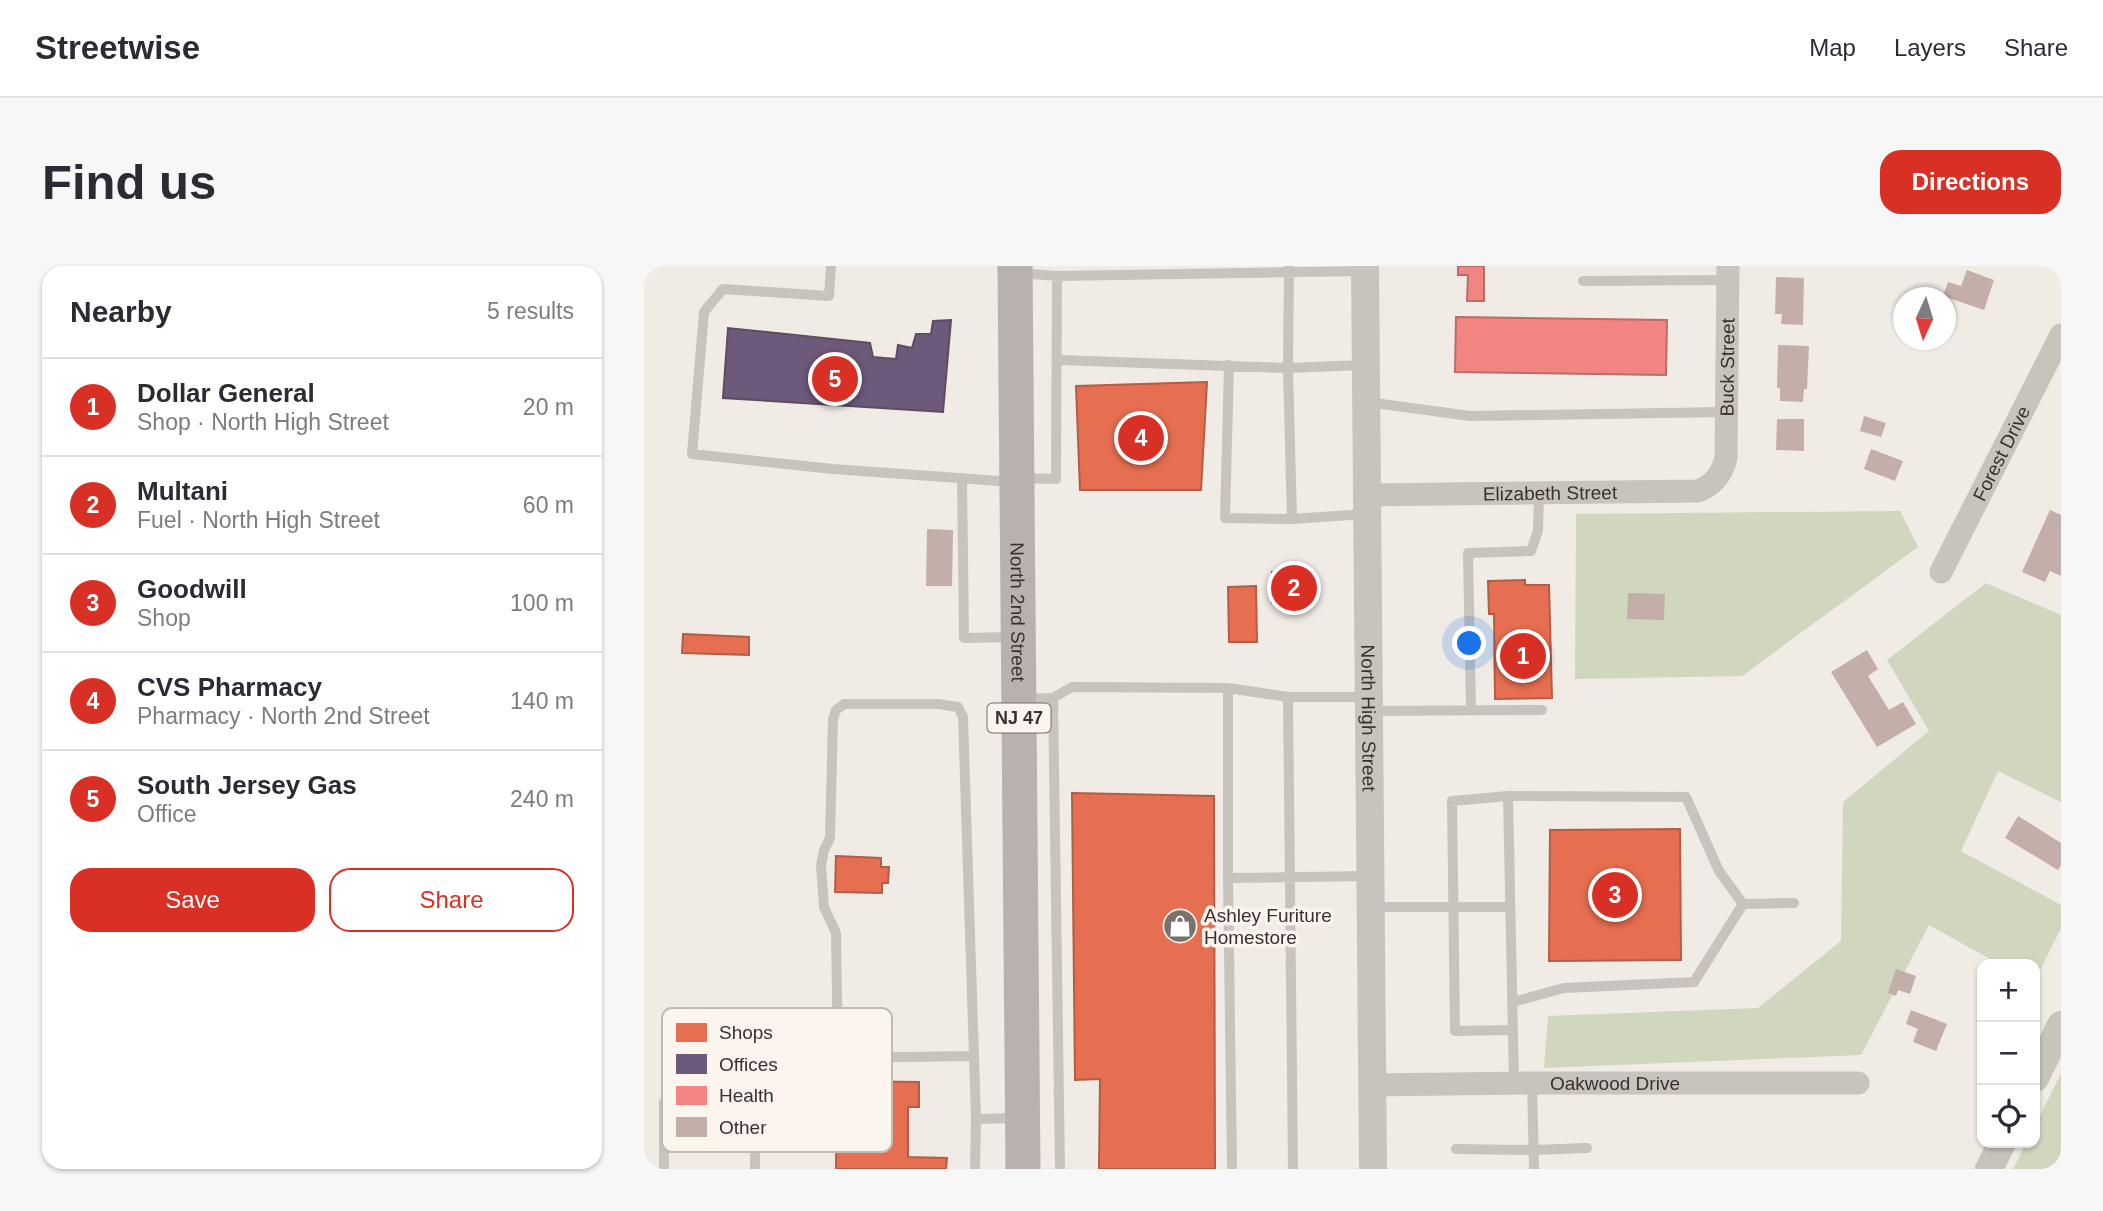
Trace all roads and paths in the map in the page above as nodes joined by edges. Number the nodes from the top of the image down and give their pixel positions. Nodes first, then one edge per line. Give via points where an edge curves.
1 (831, 266) edge
2 (1015, 269) edge
3 (1289, 269) edge
4 (1365, 269) edge
5 (1728, 273) edge
6 (1057, 276) junction
7 (1583, 281) dead end
8 (2061, 335) edge
9 (1058, 360) junction
10 (1229, 365) junction
11 (1366, 365) junction
12 (1287, 368) junction
13 (1367, 402) junction
14 (1726, 412) junction
15 (1723, 470) joint
16 (962, 478) junction
17 (1017, 480) junction
18 (1539, 493) junction
19 (1368, 505) junction
20 (1292, 519) junction
21 (1941, 572) dead end
22 (1018, 637) junction
23 (1228, 688) junction
24 (1288, 696) junction
25 (1054, 698) junction
26 (1019, 699) junction
27 (1369, 704) junction
28 (1471, 710) junction
29 (1542, 710) dead end
30 (1508, 796) junction
31 (1370, 876) junction
32 (1290, 877) junction
33 (1228, 878) junction
34 (1794, 903) dead end
35 (1743, 904) junction
36 (1370, 907) junction
37 (1453, 907) junction
38 (1510, 907) junction
39 (1513, 1002) junction
40 (837, 1008) edge
41 (2061, 1025) edge
42 (1513, 1030) junction
43 (973, 1056) junction
44 (892, 1057) edge
45 (2040, 1068) edge
46 (1523, 1083) junction
47 (1858, 1083) dead end
48 (1373, 1085) junction
49 (1023, 1118) junction
50 (976, 1119) junction
51 (1587, 1148) dead end
52 (2000, 1148) edge
53 (1456, 1149) dead end
54 (1534, 1150) junction
55 (975, 1169) edge
56 (1023, 1169) edge
57 (1060, 1169) edge
58 (1232, 1169) edge
59 (1293, 1169) edge
60 (1373, 1169) edge
61 (1534, 1169) edge
62 (1989, 1169) edge

1 - 16 lane via 829,296 723,289 704,312 692,454
2 - 6 lane
2 - 17 main road, North 2nd Street / NJ 47
3 - 4 lane
3 - 6 lane
3 - 12 lane
4 - 11 street, North High Street
5 - 7 lane
5 - 14 street, Buck Street
6 - 9 lane
8 - 21 street, Forest Drive
9 - 10 lane
9 - 17 lane via 1056,479
10 - 12 lane
10 - 20 lane via 1225,519
11 - 12 lane
11 - 13 street, North High Street
12 - 20 lane
13 - 14 lane via 1470,416
13 - 19 street, North High Street
14 - 15 street, Buck Street
15 - 18 street, Elizabeth Street via 1698,491
16 - 17 lane
16 - 22 lane via 964,638
17 - 22 main road, North 2nd Street / NJ 47
18 - 19 street, Elizabeth Street
18 - 28 lane via 1538,531 1531,551 1468,553
19 - 20 lane
19 - 27 street, North High Street
22 - 26 main road, North 2nd Street / NJ 47
23 - 24 lane
23 - 25 lane via 1072,687
23 - 33 lane
24 - 27 lane
24 - 32 lane
25 - 26 lane
25 - 57 lane
26 - 49 main road, North 2nd Street / NJ 47
27 - 28 lane
27 - 31 street, North High Street
28 - 29 lane
30 - 35 lane via 1686,797 1719,871
30 - 37 lane via 1452,801
30 - 38 lane
31 - 32 lane
31 - 36 street, North High Street
32 - 33 lane
32 - 59 lane
33 - 58 lane
34 - 35 lane
35 - 39 lane via 1693,982 1564,988
36 - 37 lane
36 - 48 street, North High Street
37 - 38 lane
37 - 42 lane via 1455,1031
38 - 39 lane
39 - 42 lane
40 - 43 lane via 836,933 824,907 821,866 830,838 836,710 844,704 958,707 963,717
41 - 45 street
42 - 46 lane
43 - 44 lane
43 - 50 lane
46 - 47 street, Oakwood Drive
46 - 48 street, Oakwood Drive
46 - 54 lane
48 - 60 street, North High Street
49 - 50 lane
49 - 56 main road, North 2nd Street / NJ 47
50 - 55 lane
51 - 54 lane
52 - 62 street
53 - 54 lane
54 - 61 lane

